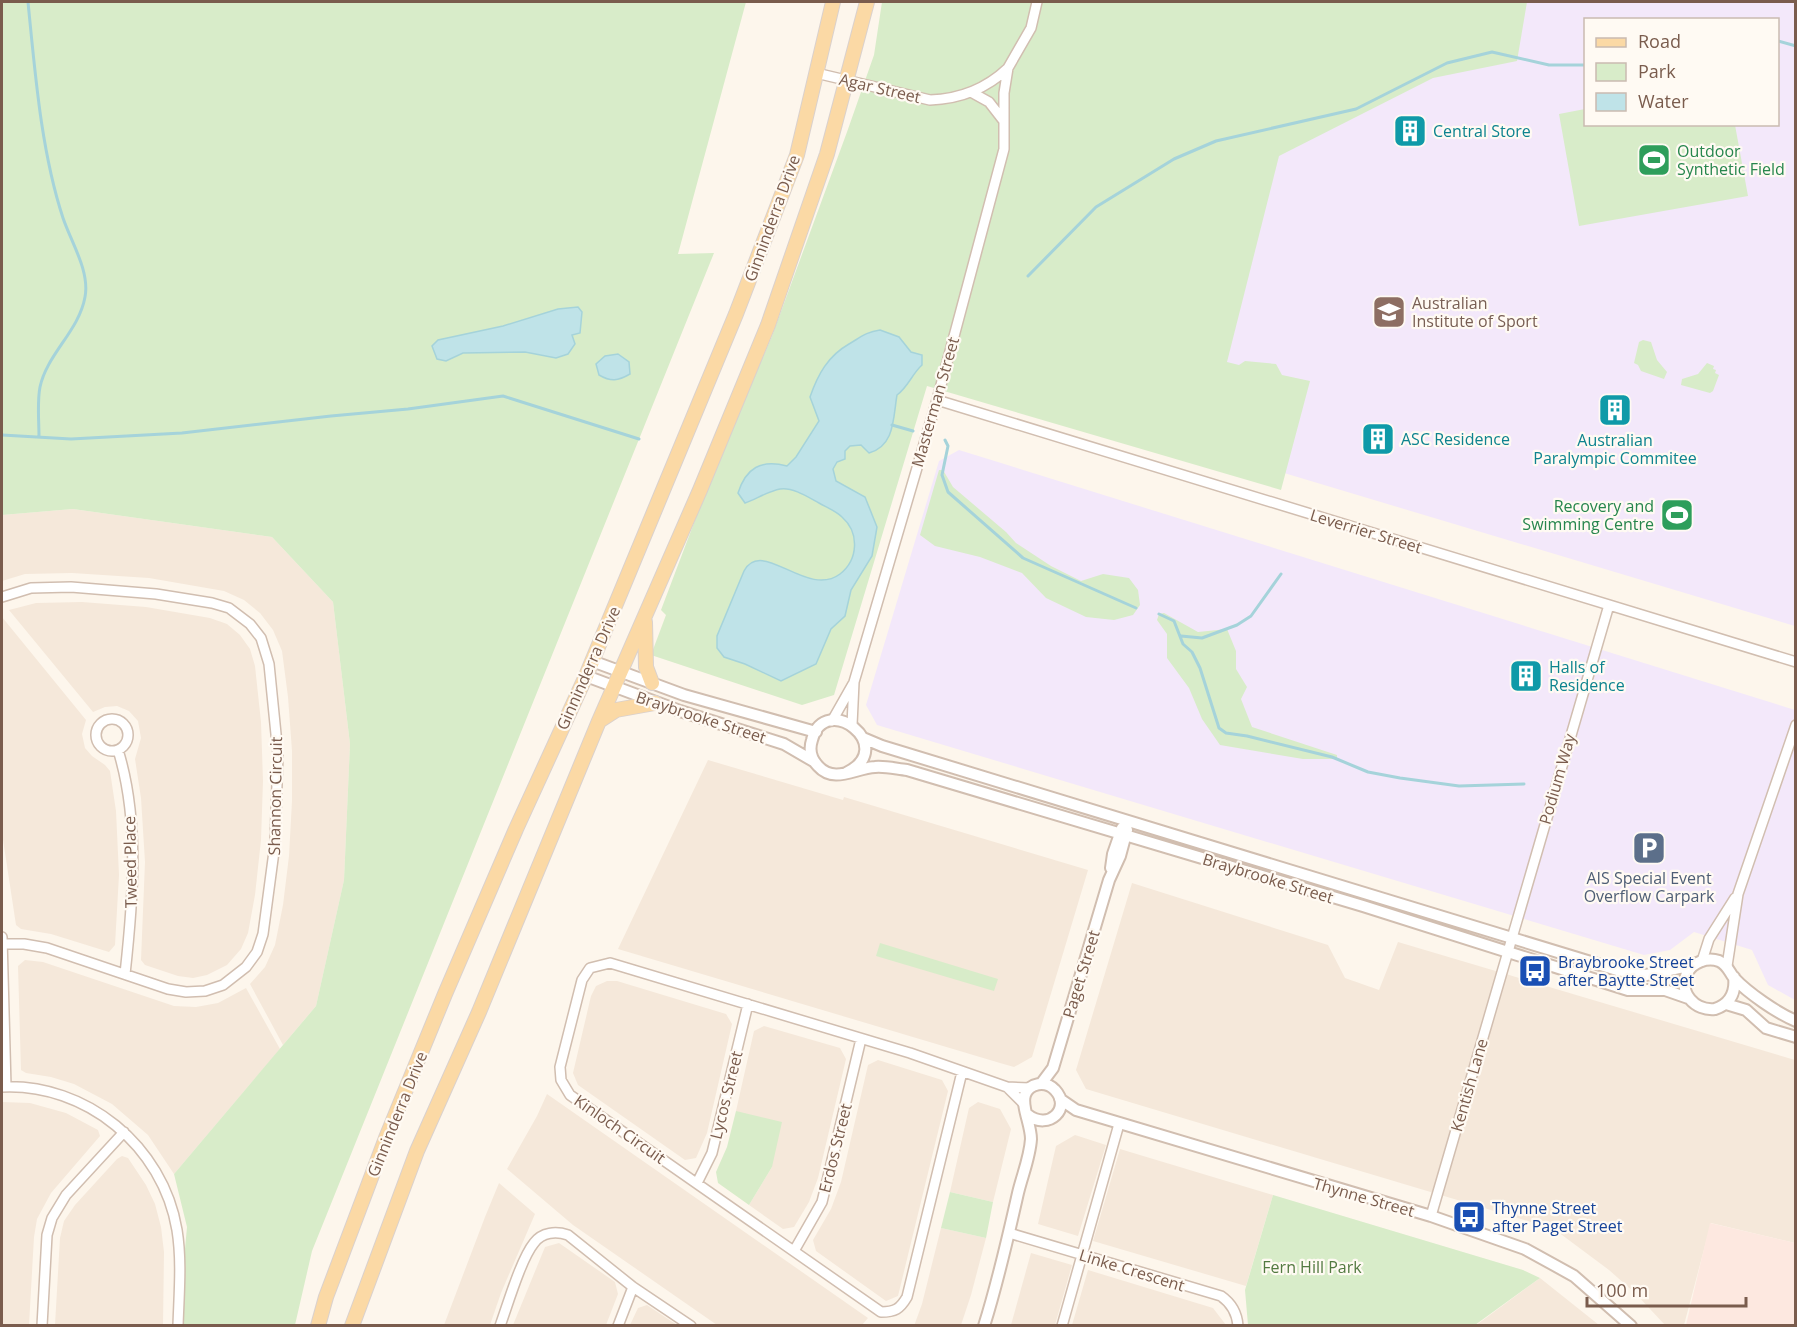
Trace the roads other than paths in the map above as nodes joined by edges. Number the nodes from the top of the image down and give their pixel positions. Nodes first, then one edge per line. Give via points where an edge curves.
1 (833, 2) edge
2 (867, 2) edge
3 (1037, 2) edge
4 (1008, 68) junction
5 (816, 73) junction
6 (847, 81) junction
7 (971, 92) junction
8 (1003, 120) junction
9 (937, 400) junction
10 (2, 597) edge
11 (1609, 605) junction
12 (645, 617) junction
13 (592, 661) junction
14 (1796, 662) edge
15 (620, 673) junction
16 (586, 676) junction
17 (854, 682) junction
18 (652, 683) junction
19 (614, 687) junction
20 (655, 703) junction
21 (600, 721) junction
22 (832, 721) junction
23 (852, 725) junction
24 (1796, 725) edge
25 (816, 732) junction
26 (863, 738) junction
27 (118, 750) dead end
28 (815, 762) junction
29 (846, 773) junction
30 (1127, 820) junction
31 (1123, 834) junction
32 (1738, 894) junction
33 (2, 937) edge
34 (1512, 938) junction
35 (2, 944) edge
36 (1508, 953) junction
37 (1698, 963) junction
38 (1727, 966) junction
39 (125, 974) junction
40 (1734, 977) junction
41 (1688, 998) junction
42 (748, 1004) junction
43 (1726, 1004) junction
44 (1796, 1020) edge
45 (1796, 1037) edge
46 (861, 1039) junction
47 (1053, 1068) junction
48 (962, 1072) junction
49 (1036, 1086) junction
50 (4, 1087) edge
51 (1007, 1087) junction
52 (1058, 1095) junction
53 (1023, 1103) junction
54 (1076, 1110) junction
55 (1028, 1115) junction
56 (1051, 1118) junction
57 (1119, 1124) junction
58 (124, 1132) junction
59 (1031, 1140) junction
60 (696, 1183) junction
61 (1431, 1216) junction
62 (1009, 1233) junction
63 (794, 1251) junction
64 (1082, 1255) junction
65 (633, 1287) junction
66 (42, 1326) edge
67 (178, 1326) edge
68 (318, 1326) edge
69 (352, 1326) edge
70 (500, 1326) edge
71 (618, 1326) edge
72 (691, 1326) edge
73 (984, 1326) edge
74 (1062, 1326) edge
75 (1238, 1326) edge
76 (1631, 1326) edge

1 - 5 main road, Ginninderra Drive
2 - 6 main road, Ginninderra Drive
3 - 4 street, Masterman Street via 1031,28
4 - 7 street, Agar Street
4 - 8 street, Masterman Street
5 - 6 street, Agar Street
5 - 13 main road, Ginninderra Drive via 797,155 741,303
6 - 7 street, Agar Street via 930,100
6 - 12 main road, Ginninderra Drive via 827,154 768,325
7 - 8 street via 989,102
8 - 9 street, Masterman Street via 1004,149
9 - 11 street, Leverrier Street
9 - 17 street, Masterman Street
10 - 39 street, Shannon Circuit via 31,588 71,587 137,591 212,603 243,618 261,638 268,655 276,724 277,814 270,894 257,952 232,980 205,991 177,991
11 - 14 street, Leverrier Street
11 - 34 street, Podium Way
12 - 15 main road, Ginninderra Drive
12 - 18 main road via 646,667
13 - 15 street, Braybrooke Street
13 - 16 main road, Ginninderra Drive
15 - 18 street, Braybrooke Street
15 - 19 main road, Ginninderra Drive
16 - 19 street, Braybrooke Street
16 - 68 main road, Ginninderra Drive via 386,1137
17 - 22 street, Masterman Street
17 - 23 street, Masterman Street
18 - 25 street, Braybrooke Street
19 - 20 street, Braybrooke Street
19 - 21 main road, Ginninderra Drive
20 - 21 main road via 616,710
20 - 28 street, Braybrooke Street via 784,744
21 - 69 main road, Ginninderra Drive via 417,1151
22 - 23 street
22 - 25 street
23 - 26 street
24 - 32 street
25 - 28 street via 811,745
26 - 29 street via 862,759
26 - 30 street, Braybrooke Street
27 - 39 street, Tweed Place via 128,795 132,855
28 - 29 street via 829,773
29 - 31 street, Braybrooke Street via 875,766 907,770
30 - 31 street, Paget Street
30 - 34 street, Braybrooke Street
31 - 36 street, Braybrooke Street
31 - 47 street, Paget Street via 1113,854 1109,880
32 - 37 street
32 - 38 street
33 - 35 street
34 - 36 street, Podium Way
34 - 37 street, Braybrooke Street via 1646,975
35 - 39 street, Shannon Circuit via 46,948
35 - 50 street
36 - 41 street, Braybrooke Street via 1628,990 1665,990
36 - 61 street, Kentish Lane
37 - 38 street via 1715,960
37 - 41 street via 1685,981
38 - 40 street
40 - 43 street via 1734,989
40 - 44 street via 1779,1014
41 - 43 street via 1709,1010
42 - 46 street, Kinloch Circuit
42 - 60 street, Lycos Street via 712,1153
42 - 60 street, Kinloch Circuit via 610,963 590,968 582,980 560,1067 561,1080 570,1095
43 - 45 street via 1746,1010 1766,1028
46 - 48 street, Kinloch Circuit
46 - 63 street, Erdos Street via 822,1202
47 - 49 street, Paget Street
47 - 52 street, Paget Street
48 - 51 street, Kinloch Circuit
48 - 63 street, Kinloch Circuit via 902,1306 893,1312 881,1312
49 - 51 street, Kinloch Circuit
49 - 52 street via 1047,1085
49 - 53 street
50 - 58 street via 41,1090 76,1101
51 - 53 street, Kinloch Circuit
52 - 54 street, Thynne Street
52 - 56 street via 1060,1105
53 - 55 street
54 - 56 street
54 - 57 street, Thynne Street
55 - 56 street via 1034,1119
55 - 59 street
56 - 59 street
57 - 61 street, Thynne Street
57 - 64 street
58 - 66 street via 66,1195 52,1218 47,1235
58 - 67 street via 155,1170 174,1215 179,1257
59 - 62 street
60 - 63 street, Kinloch Circuit
61 - 76 street, Thynne Street via 1525,1249 1574,1276
62 - 64 street, Linke Crescent
62 - 73 street
64 - 74 street
64 - 75 street, Linke Crescent via 1221,1296 1230,1303
65 - 70 street via 568,1235 556,1232 542,1236 534,1242 525,1260
65 - 71 street
65 - 72 street

